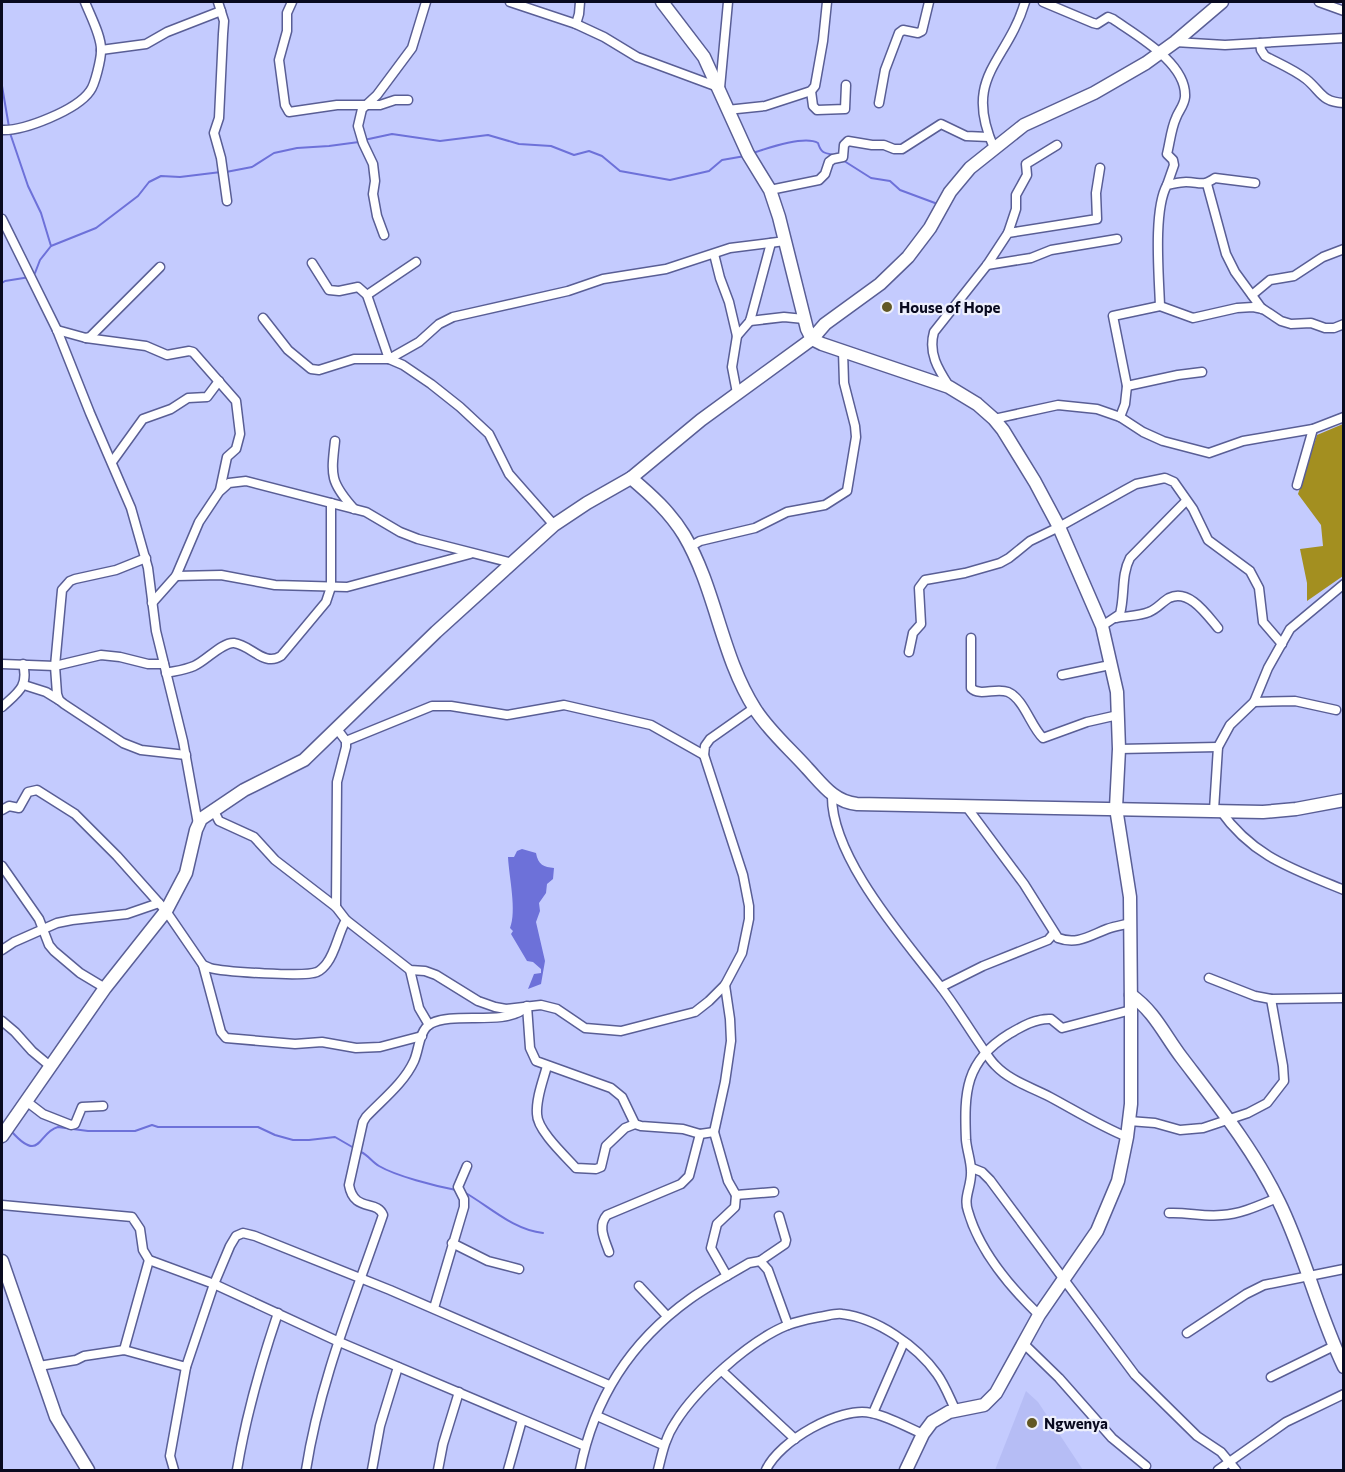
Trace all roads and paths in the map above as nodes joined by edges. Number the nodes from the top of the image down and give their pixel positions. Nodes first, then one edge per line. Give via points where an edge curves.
1 (85, 2) edge
2 (218, 2) edge
3 (292, 2) edge
4 (426, 2) edge
5 (510, 2) edge
6 (580, 2) edge
7 (662, 2) edge
8 (728, 2) edge
9 (827, 2) edge
10 (929, 2) edge
11 (1024, 2) edge
12 (1043, 2) edge
13 (1222, 2) edge
14 (1319, 2) edge
15 (221, 12) junction
16 (1344, 12) edge
17 (576, 24) junction
18 (1344, 38) edge
19 (1175, 42) junction
20 (1260, 43) junction
21 (101, 50) junction
22 (1160, 53) junction
23 (846, 85) dead end
24 (719, 90) junction
25 (811, 91) junction
26 (408, 100) dead end
27 (879, 103) dead end
28 (1344, 104) edge
29 (367, 105) junction
30 (727, 110) junction
31 (6, 130) edge
32 (991, 143) junction
33 (1057, 145) dead end
34 (1100, 168) dead end
35 (1255, 183) dead end
36 (1207, 184) junction
37 (1167, 185) junction
38 (770, 190) junction
39 (227, 201) dead end
40 (2, 219) edge
41 (5, 230) edge
42 (1008, 233) junction
43 (384, 234) dead end
44 (1117, 239) dead end
45 (785, 241) junction
46 (771, 243) junction
47 (1344, 249) edge
48 (714, 254) junction
49 (416, 262) dead end
50 (312, 263) dead end
51 (987, 265) junction
52 (160, 267) dead end
53 (366, 295) junction
54 (1252, 295) junction
55 (1160, 306) junction
56 (1263, 309) junction
57 (263, 318) dead end
58 (804, 319) junction
59 (750, 321) junction
60 (1344, 324) edge
61 (57, 330) junction
62 (737, 336) junction
63 (86, 339) junction
64 (812, 339) junction
65 (843, 351) junction
66 (389, 359) junction
67 (1202, 372) dead end
68 (219, 381) junction
69 (1127, 386) junction
70 (949, 387) junction
71 (737, 393) junction
72 (1120, 417) junction
73 (1344, 417) edge
74 (994, 418) junction
75 (1313, 429) junction
76 (335, 441) dead end
77 (111, 462) junction
78 (631, 478) junction
79 (1297, 485) dead end
80 (219, 492) junction
81 (1186, 501) junction
82 (331, 503) junction
83 (354, 509) junction
84 (554, 525) junction
85 (1059, 528) junction
86 (690, 547) junction
87 (471, 554) junction
88 (146, 558) junction
89 (512, 562) junction
90 (176, 576) junction
91 (1344, 584) edge
92 (331, 587) junction
93 (152, 603) junction
94 (1107, 622) junction
95 (1218, 628) dead end
96 (971, 638) dead end
97 (1282, 644) junction
98 (909, 652) dead end
99 (2, 663) edge
100 (23, 664) junction
101 (1110, 664) junction
102 (55, 666) junction
103 (165, 669) junction
104 (1062, 675) dead end
105 (24, 685) junction
106 (59, 700) junction
107 (1254, 702) junction
108 (2, 707) edge
109 (754, 708) junction
110 (1336, 710) dead end
111 (1118, 715) junction
112 (337, 729) junction
113 (346, 741) junction
114 (1218, 747) junction
115 (1119, 750) junction
116 (186, 754) junction
117 (704, 755) junction
118 (832, 794) junction
119 (1344, 800) edge
120 (966, 806) junction
121 (1116, 808) junction
122 (213, 809) junction
123 (2, 810) edge
124 (1217, 810) junction
125 (198, 824) junction
126 (2, 866) edge
127 (1344, 890) edge
128 (162, 907) junction
129 (336, 907) junction
130 (346, 920) junction
131 (1131, 923) junction
132 (43, 929) junction
133 (1054, 933) junction
134 (2, 950) edge
135 (203, 965) junction
136 (410, 969) junction
137 (1209, 978) dead end
138 (725, 984) junction
139 (941, 987) junction
140 (105, 988) junction
141 (1131, 996) junction
142 (1344, 998) edge
143 (1271, 999) junction
144 (526, 1006) junction
145 (1131, 1010) junction
146 (2, 1021) edge
147 (429, 1025) junction
148 (422, 1036) junction
149 (985, 1052) junction
150 (50, 1066) junction
151 (547, 1066) junction
152 (26, 1101) junction
153 (103, 1106) dead end
154 (1227, 1119) junction
155 (1129, 1121) junction
156 (635, 1124) junction
157 (714, 1132) junction
158 (700, 1134) junction
159 (2, 1136) edge
160 (1127, 1137) junction
161 (467, 1166) dead end
162 (972, 1168) junction
163 (774, 1192) dead end
164 (736, 1195) junction
165 (1277, 1198) junction
166 (2, 1205) edge
167 (1169, 1213) dead end
168 (779, 1216) dead end
169 (452, 1243) junction
170 (609, 1252) dead end
171 (150, 1260) junction
172 (2, 1261) edge
173 (760, 1261) junction
174 (519, 1269) dead end
175 (1344, 1269) edge
176 (727, 1276) junction
177 (1310, 1276) junction
178 (361, 1279) junction
179 (1064, 1280) junction
180 (214, 1284) junction
181 (639, 1286) dead end
182 (434, 1308) junction
183 (278, 1313) junction
184 (668, 1316) junction
185 (1039, 1316) junction
186 (788, 1325) junction
187 (1187, 1333) dead end
188 (337, 1341) junction
189 (904, 1342) junction
190 (1023, 1343) junction
191 (1334, 1346) junction
192 (124, 1350) junction
193 (39, 1366) junction
194 (186, 1366) junction
195 (398, 1367) junction
196 (1344, 1367) edge
197 (722, 1371) junction
198 (1271, 1377) dead end
199 (609, 1385) junction
200 (459, 1392) junction
201 (1344, 1394) edge
202 (956, 1411) junction
203 (873, 1413) junction
204 (597, 1416) junction
205 (522, 1420) junction
206 (923, 1434) junction
207 (795, 1439) junction
208 (663, 1445) junction
209 (585, 1446) junction
210 (1230, 1461) junction
211 (1146, 1466) dead end
212 (88, 1470) edge
213 (174, 1470) edge
214 (237, 1470) edge
215 (306, 1470) edge
216 (372, 1470) edge
217 (438, 1470) edge
218 (508, 1470) edge
219 (580, 1470) edge
220 (658, 1470) edge
221 (766, 1470) edge
222 (906, 1470) edge
223 (1218, 1470) edge
224 (1236, 1470) edge

1 - 21 street
2 - 15 street
3 - 29 street via 279,60 286,109 294,113 337,105
4 - 29 street via 412,48
5 - 17 street
6 - 17 street
7 - 24 street via 692,38
8 - 24 street
9 - 25 street via 815,86
10 - 27 street via 922,31 899,33 885,70
11 - 32 street via 986,78 982,110
12 - 22 street via 1097,24 1113,18
13 - 19 street
14 - 16 street
15 - 21 street via 146,44
15 - 39 street via 224,34 219,118 214,133
17 - 24 street via 637,57
18 - 20 street
19 - 20 street
19 - 22 street
20 - 28 street via 1265,56 1306,79 1330,102
21 - 31 street via 91,91 80,101 38,124
22 - 32 street via 1094,93
22 - 37 street via 1171,62 1185,97 1167,154 1174,165
23 - 25 street via 845,109 818,110 813,106
24 - 30 street
25 - 30 street via 765,106
26 - 29 street
29 - 43 street via 362,109 358,126 373,164 373,194
30 - 38 street
32 - 38 street via 941,124 902,149 848,141 843,157 832,159 819,180
32 - 64 street via 941,205 930,228 908,257
33 - 42 street via 1026,164 1027,175 1016,195
34 - 42 street via 1097,219
35 - 36 street via 1215,178
36 - 37 street
36 - 54 street via 1226,254
37 - 55 street via 1161,195 1159,214
38 - 45 street
40 - 41 street
41 - 61 street
42 - 51 street
44 - 51 street
45 - 46 street
45 - 58 street
46 - 48 street
46 - 59 street
47 - 54 street via 1294,276 1270,280
48 - 62 street
48 - 66 street via 666,269 603,279 568,291 453,317
49 - 53 street
50 - 53 street via 329,290 358,286
51 - 70 street via 931,341 935,363
52 - 63 street
53 - 66 street
54 - 56 street
55 - 56 street via 1193,318 1237,308
55 - 69 street via 1113,316
56 - 60 street via 1291,324 1311,323 1325,328
57 - 66 street via 288,350 311,369 354,359
58 - 59 street
58 - 64 street
59 - 62 street
61 - 63 street
61 - 77 street
62 - 71 street via 732,367
63 - 68 street via 146,346 167,355 189,351
64 - 65 street
64 - 71 street
65 - 70 street
65 - 86 street via 844,383 856,437 847,491 825,505 787,512 755,528
66 - 84 street via 431,384 489,435 509,474
67 - 69 street
68 - 77 street via 207,397 188,398 143,419
68 - 80 street via 236,401 240,434 236,449 227,458
69 - 72 street
70 - 74 street
71 - 78 street
72 - 74 street via 1097,409 1058,405
72 - 75 street via 1163,441 1209,453 1243,441
73 - 75 street
74 - 85 street
75 - 79 street
76 - 83 street via 334,481
77 - 88 street via 131,508
78 - 84 street
78 - 86 street via 665,509
80 - 82 street via 229,483 246,481
80 - 90 street via 199,522
81 - 85 street via 1174,483 1165,478 1136,484
81 - 94 street via 1130,558 1120,614
81 - 97 street via 1208,540 1250,571 1259,588 1263,622
82 - 83 street
82 - 92 street
83 - 87 street via 418,539
84 - 89 street
85 - 94 street
85 - 98 street via 1030,541 1000,563 920,583 921,624 913,633
86 - 109 street
87 - 89 street
87 - 92 street via 347,587
88 - 93 street
88 - 102 street via 66,584 60,594
89 - 112 street
90 - 92 street via 221,575 275,585
90 - 93 street
91 - 97 street via 1290,629
92 - 103 street via 326,603 276,660 232,643 193,667
93 - 103 street
94 - 95 street via 1149,612 1170,597 1180,595 1200,608
94 - 101 street
96 - 111 street via 971,688 977,692 1001,690 1011,694 1043,738
97 - 107 street
99 - 100 street
100 - 102 street
100 - 105 street
101 - 104 street
101 - 111 street
102 - 103 street via 101,656
102 - 106 street
103 - 116 street
105 - 106 street
105 - 108 street
106 - 116 street via 123,743 141,750
107 - 110 street via 1295,701
107 - 114 street via 1230,725
109 - 117 street via 710,740
109 - 118 street
111 - 115 street
112 - 113 street
112 - 122 street via 304,760
113 - 117 street via 432,706 507,715 564,705 651,725
113 - 129 street via 337,782
114 - 115 street
114 - 124 street
115 - 121 street
116 - 125 street
117 - 138 street via 750,906 742,953
118 - 120 street via 857,804
118 - 139 street via 834,816 852,862
119 - 124 street via 1263,812
120 - 121 street
120 - 133 street via 1024,884
121 - 124 street
121 - 131 street
122 - 125 street
122 - 129 street via 219,821 254,837 275,860
123 - 128 street via 9,806 19,808 37,790 54,800 84,823
124 - 127 street via 1267,856
125 - 128 street via 186,873
126 - 132 street
128 - 132 street via 72,920
128 - 135 street
128 - 140 street
129 - 130 street
130 - 135 street via 333,953 318,972 218,970
130 - 136 street
131 - 133 street via 1080,941 1058,938
131 - 141 street
132 - 134 street
132 - 140 street via 54,951
133 - 139 street via 1048,940
135 - 148 street via 226,1038 296,1044 322,1042 356,1048 380,1047
136 - 144 street via 436,975 495,1007
136 - 147 street via 419,1008
137 - 143 street
138 - 144 street via 695,1012 621,1031 592,1030 557,1009
138 - 157 street via 730,1041
139 - 149 street
140 - 150 street
141 - 145 street
141 - 154 street via 1150,1010
142 - 143 street
143 - 154 street via 1284,1081 1260,1108
144 - 147 street via 517,1013
144 - 151 street via 532,1056
145 - 149 street via 1062,1028 1051,1019 1036,1020
145 - 155 street
146 - 150 street
147 - 148 street
148 - 178 street via 404,1077 366,1117 361,1129 350,1191 358,1203 379,1209 383,1215
149 - 160 street via 1012,1079
149 - 162 street via 968,1079 966,1140
150 - 152 street
151 - 156 street via 611,1088 622,1097
151 - 156 street via 537,1117 551,1141 576,1168 600,1167 606,1146
152 - 153 street via 43,1114 71,1125 78,1120 82,1107
152 - 159 street
154 - 155 street via 1203,1128 1180,1130
154 - 165 street
155 - 160 street
156 - 158 street
157 - 158 street
157 - 164 street
158 - 170 street via 689,1176 681,1184 603,1219
160 - 179 street via 1109,1206 1087,1249
161 - 169 street via 459,1190 464,1207
162 - 179 street via 990,1180
162 - 185 street via 966,1204 977,1234 1009,1284
163 - 164 street
164 - 176 street via 735,1207 717,1224 711,1248
165 - 167 street via 1222,1215
165 - 177 street
166 - 171 street via 132,1218 140,1229 143,1250
168 - 173 street via 785,1244
169 - 174 street via 488,1261
169 - 182 street
171 - 180 street
171 - 192 street
172 - 193 street
173 - 176 street
173 - 186 street via 768,1270
175 - 177 street
176 - 184 street
177 - 187 street via 1255,1289
177 - 191 street
178 - 180 street via 243,1233 230,1245
178 - 182 street
178 - 188 street
179 - 185 street
179 - 210 street via 1135,1375 1185,1425
180 - 183 street
180 - 194 street
181 - 184 street
182 - 199 street
183 - 188 street
183 - 214 street via 256,1378
184 - 199 street via 635,1347
185 - 190 street
186 - 189 street via 843,1314 880,1326
186 - 197 street via 765,1337
188 - 195 street
188 - 215 street
189 - 202 street via 937,1374
189 - 203 street
190 - 202 street via 989,1401
190 - 211 street via 1112,1438
191 - 196 street
191 - 198 street
192 - 193 street
192 - 194 street
193 - 212 street via 56,1417
194 - 213 street via 170,1456
195 - 200 street
195 - 216 street via 380,1426
197 - 207 street
197 - 208 street via 694,1399
199 - 204 street
200 - 205 street
200 - 217 street
201 - 210 street via 1286,1422
202 - 206 street via 938,1418
203 - 206 street
203 - 207 street via 846,1414 814,1426
204 - 208 street
204 - 209 street
205 - 209 street
205 - 218 street
206 - 222 street
207 - 221 street
208 - 220 street
209 - 219 street
210 - 223 street
210 - 224 street

